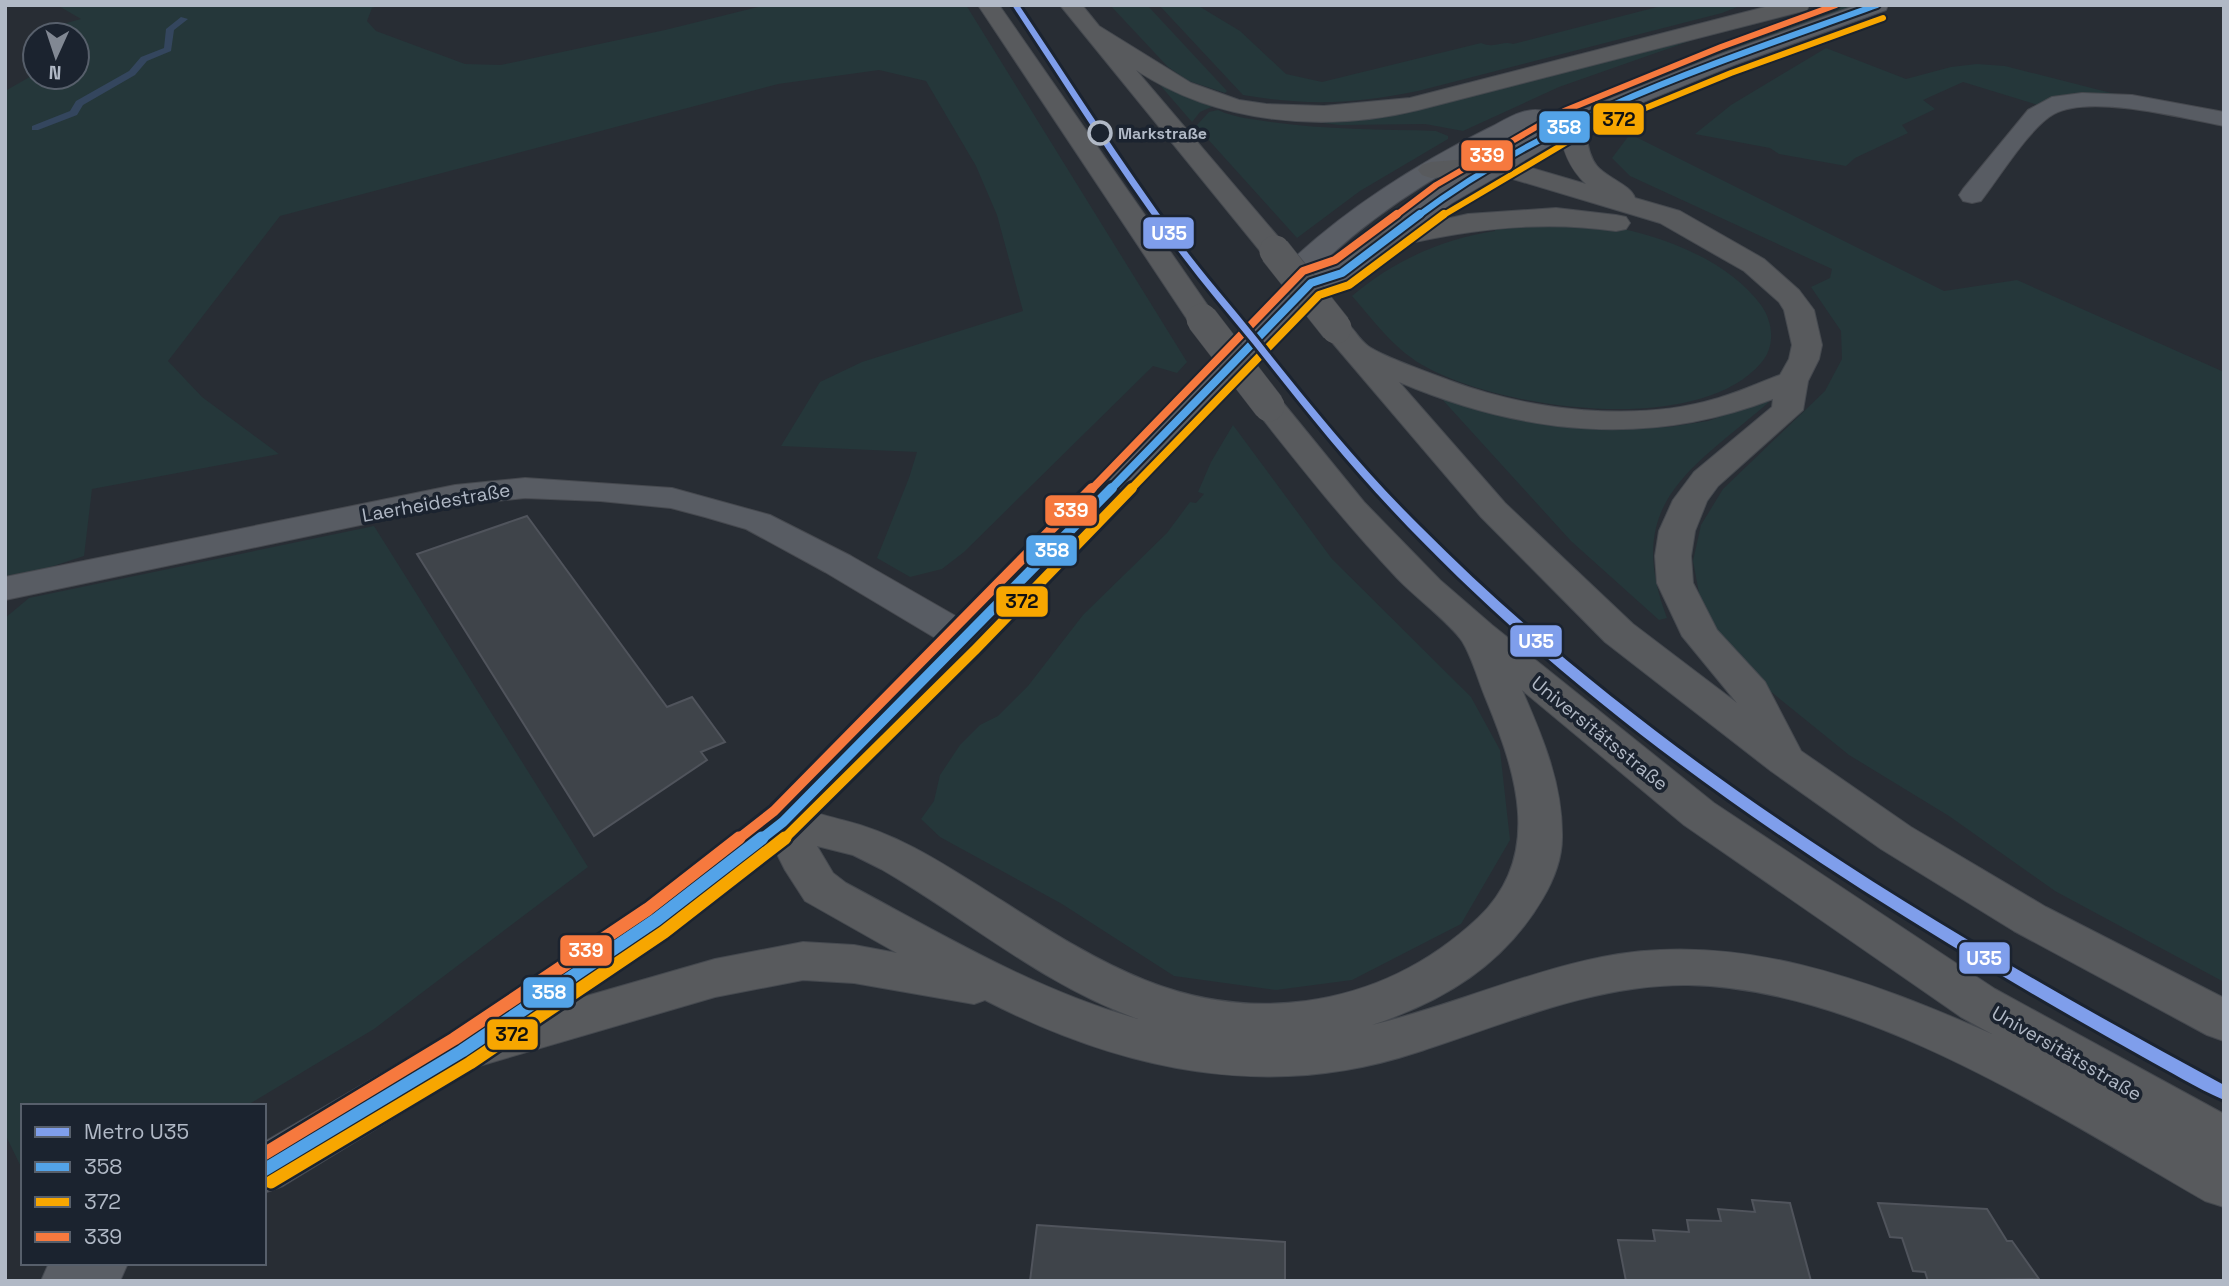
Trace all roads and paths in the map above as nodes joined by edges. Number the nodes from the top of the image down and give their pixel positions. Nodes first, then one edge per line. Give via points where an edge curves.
1 (988, 5) edge
2 (1070, 5) edge
3 (1799, 5) edge
4 (1829, 5) edge
5 (1878, 5) edge
6 (1093, 31) junction
7 (2224, 119) edge
8 (1571, 124) junction
9 (1494, 165) junction
10 (1432, 170) junction
11 (1972, 195) dead end
12 (1640, 206) junction
13 (1380, 242) junction
14 (1718, 246) junction
15 (1311, 283) junction
16 (1346, 340) junction
17 (1792, 381) junction
18 (5, 589) edge
19 (1478, 634) junction
20 (966, 639) junction
21 (1786, 761) junction
22 (783, 822) junction
23 (1009, 991) junction
24 (2224, 1021) edge
25 (462, 1051) junction
26 (2224, 1140) edge
27 (266, 1169) edge
28 (2224, 1184) edge
29 (97, 1265) edge
30 (69, 1281) edge

1 - 19 highway, Universitätsstraße, bridge via 1202,319 1269,406 1352,509 1427,589
2 - 6 highway
3 - 6 highway via 1410,105 1360,113 1274,111 1207,97 1183,88
4 - 10 main road via 1611,83 1519,122
5 - 8 main road
6 - 16 highway, bridge
7 - 11 street via 2115,101 2064,102 2044,109
8 - 9 main road
8 - 12 highway via 1572,144 1590,175
9 - 10 highway
9 - 12 highway
9 - 13 main road
10 - 15 main road via 1317,251 1304,264
12 - 14 highway via 1670,217
13 - 14 highway via 1477,219 1532,214 1599,219
13 - 15 main road via 1342,272
14 - 17 highway via 1754,265 1799,310 1807,345
15 - 20 main road
16 - 17 highway via 1478,400 1558,418 1665,418 1724,407
16 - 21 highway via 1493,510 1619,633
17 - 21 highway via 1787,410 1706,479 1690,500 1673,556 1675,583 1701,636 1751,691
18 - 20 street, Laerheidestraße via 455,495 525,488 600,491 672,498 758,522
19 - 22 highway via 1539,788 1543,819 1539,858 1525,895 1497,933 1424,986 1372,1007 1268,1025 1211,1021 1167,1010 1111,987 869,844
19 - 26 highway, Universitätsstraße via 1699,814 1978,1003
20 - 22 main road
21 - 24 highway via 1896,838 2030,919
22 - 23 highway via 818,887
22 - 25 main road via 656,920
23 - 25 highway via 854,964 803,961 715,978
23 - 28 highway via 1079,1023 1159,1047 1223,1057 1283,1058 1351,1051 1586,979 1648,969 1711,968 1776,977 1847,995 1976,1049
25 - 27 main road
29 - 30 main road

